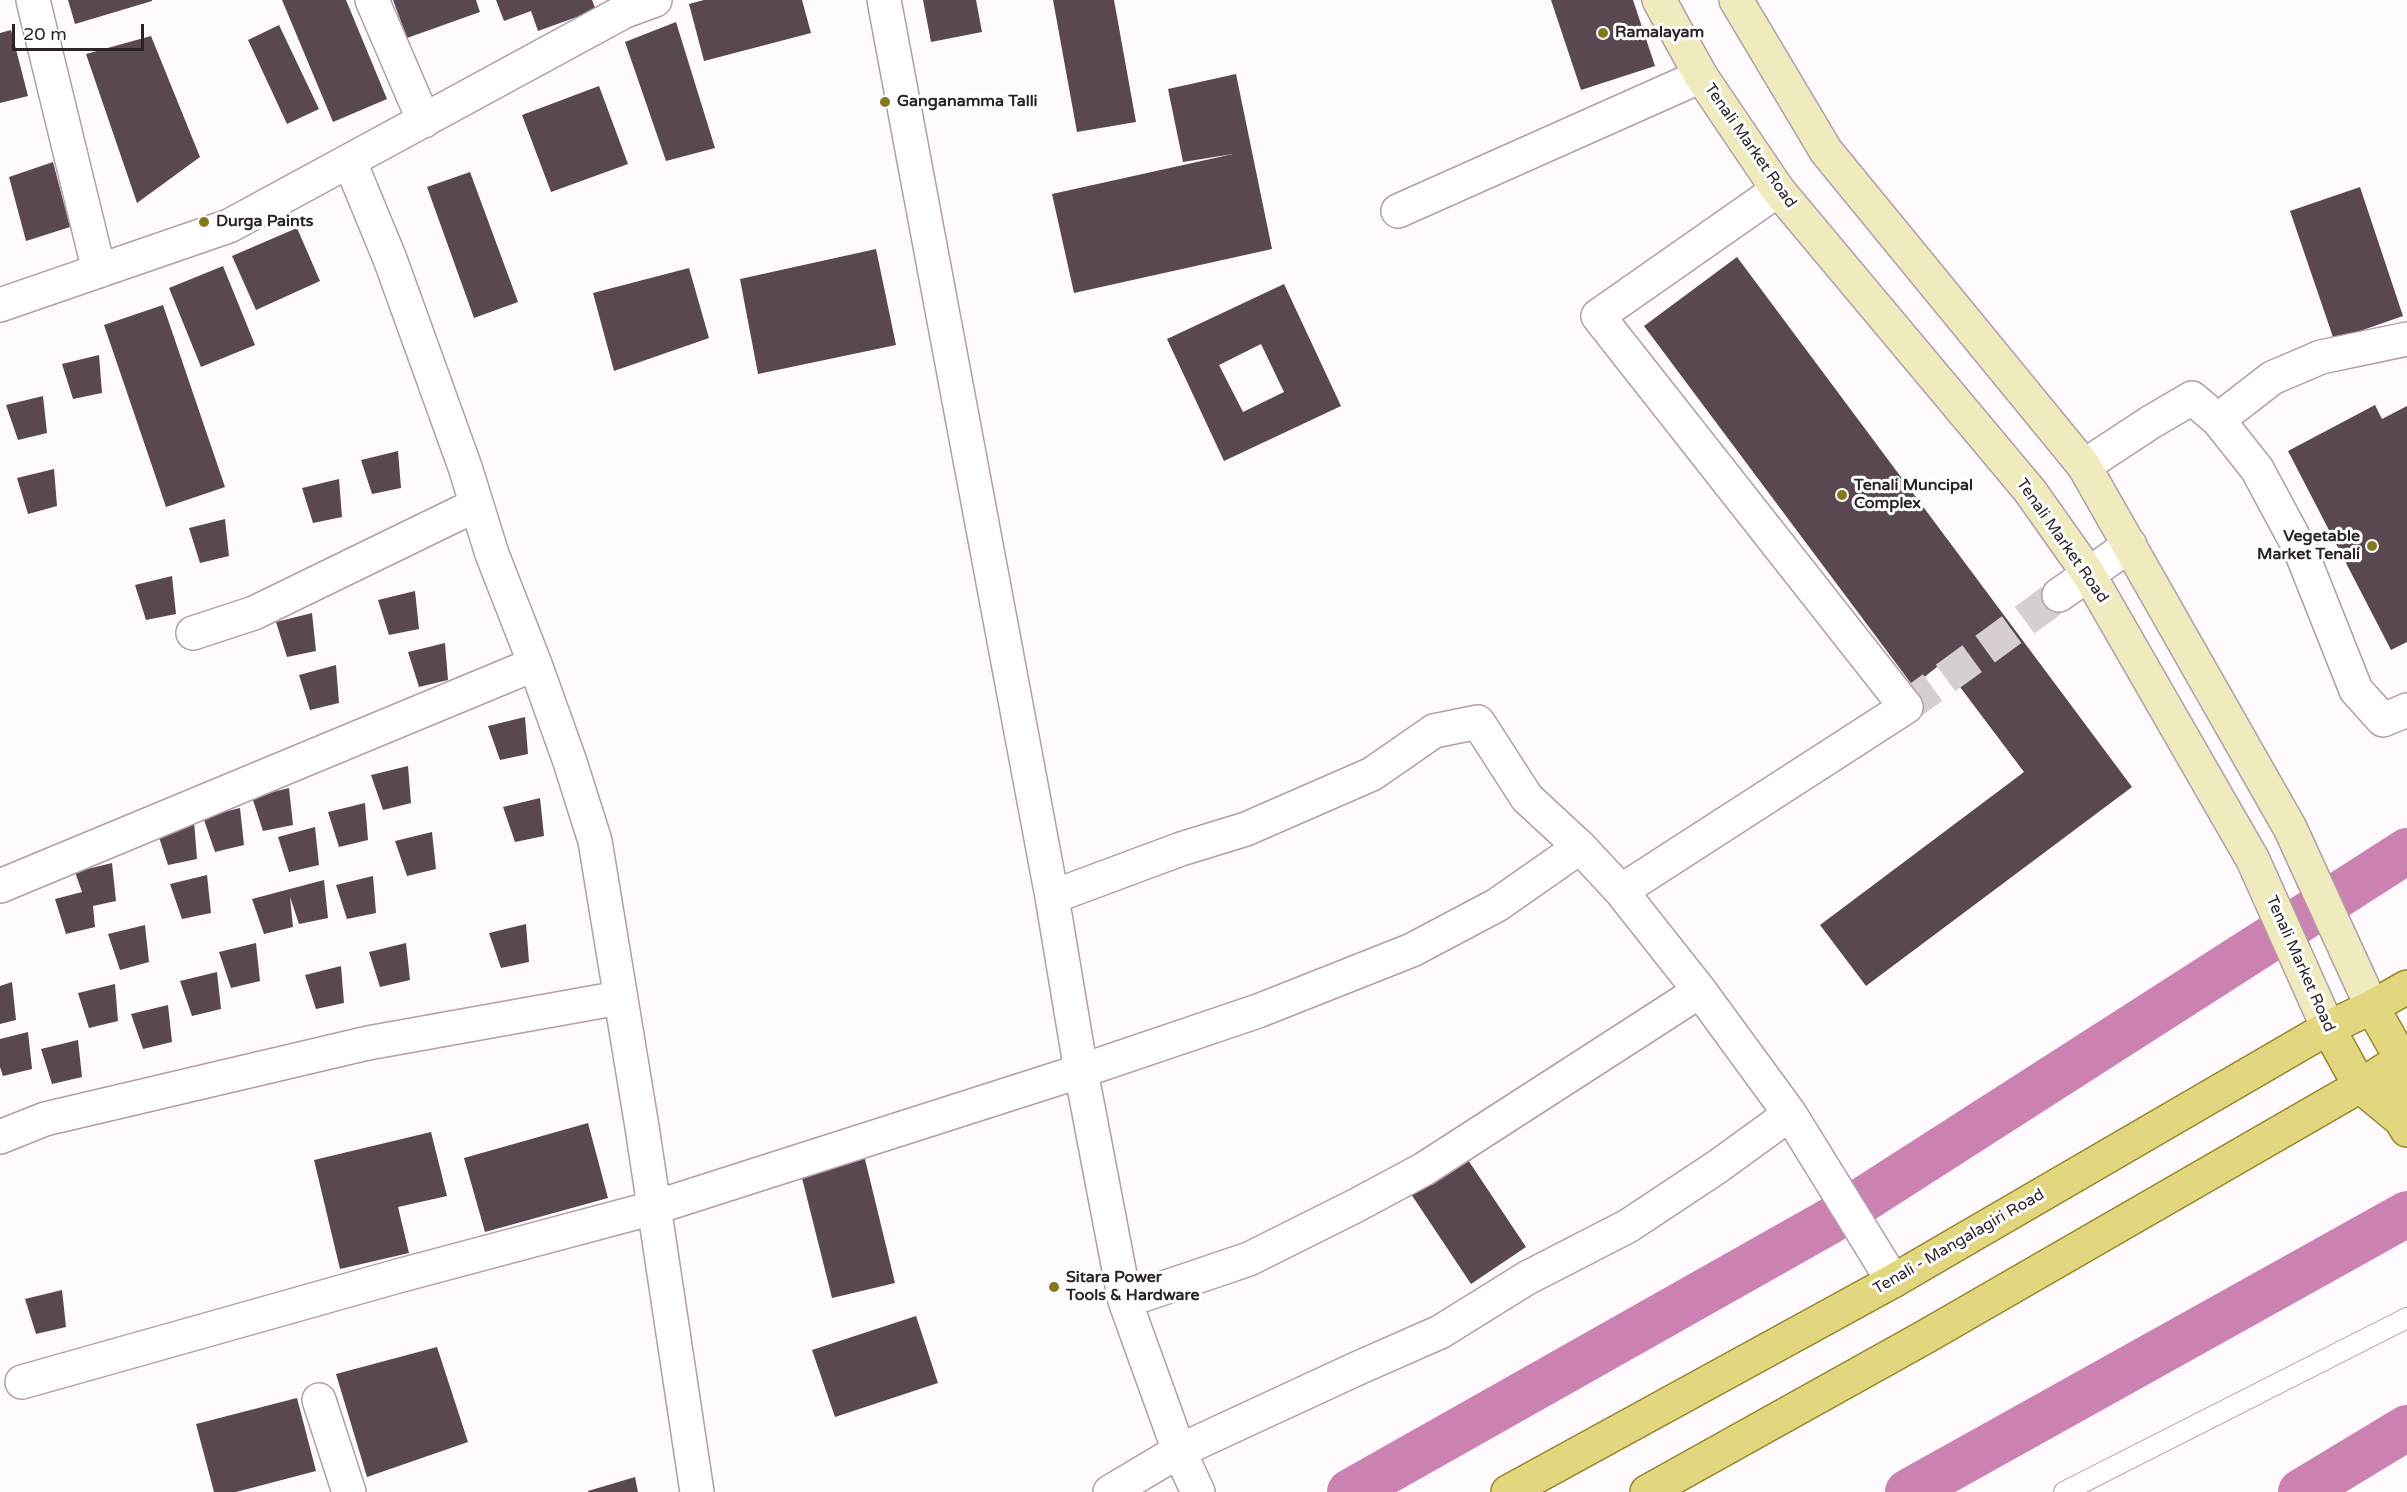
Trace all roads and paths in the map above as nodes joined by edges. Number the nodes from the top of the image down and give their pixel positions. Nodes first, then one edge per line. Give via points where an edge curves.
1 (33, 0) edge
2 (372, 0) edge
3 (884, 0) edge
4 (1659, 0) edge
5 (1736, 0) edge
6 (634, 4) edge
7 (1701, 76) junction
8 (424, 121) junction
9 (350, 162) junction
10 (1778, 190) junction
11 (1398, 211) dead end
12 (99, 271) junction
13 (0, 305) edge
14 (2407, 339) edge
15 (2218, 420) junction
16 (2084, 466) junction
17 (476, 505) junction
18 (2130, 545) junction
19 (2088, 573) junction
20 (2059, 595) tunnel mouth
21 (193, 633) dead end
22 (535, 664) junction
23 (2407, 710) edge
24 (1580, 847) junction
25 (0, 886) edge
26 (1621, 891) junction
27 (1052, 897) junction
28 (2407, 987) edge
29 (1700, 991) junction
30 (619, 998) junction
31 (2372, 1007) junction
32 (2328, 1028) junction
33 (2404, 1058) edge
34 (1081, 1071) junction
35 (2360, 1086) junction
36 (1797, 1125) junction
37 (2404, 1125) edge
38 (0, 1137) edge
39 (653, 1208) junction
40 (1893, 1281) junction
41 (1125, 1301) junction
42 (2407, 1318) edge
43 (22, 1382) dead end
44 (319, 1400) dead end
45 (1179, 1451) junction
46 (1197, 1490) edge
47 (349, 1492) edge
48 (697, 1492) edge
49 (1110, 1492) edge
50 (1508, 1492) edge
51 (1647, 1492) edge
52 (2064, 1492) edge

1 - 12 street
2 - 8 street
3 - 27 street
4 - 7 street, Tenali Market Road
5 - 16 street via 1826,151
6 - 8 street
7 - 10 street, Tenali Market Road
7 - 11 street
8 - 9 street
9 - 12 street via 229,226
9 - 17 street via 390,260
10 - 19 street, Tenali Market Road via 2030,491
10 - 26 street via 1598,316 1906,706
12 - 13 street
14 - 15 street via 2321,357 2291,369 2272,378
15 - 16 street via 2192,398
15 - 23 street via 2257,469 2300,549 2356,690 2383,720
16 - 18 street
17 - 21 street via 254,613
17 - 22 street
18 - 19 street
18 - 31 street via 2290,828
19 - 20 street
19 - 32 street, Tenali Market Road via 2253,860
22 - 25 street
22 - 30 street via 595,841
24 - 26 street
24 - 27 street via 1527,798 1478,722 1434,731 1372,774 1266,820
24 - 34 street via 1497,905 1412,950 1258,1011
26 - 29 street
27 - 34 street
28 - 31 main road, Tenali - Mangalagiri Road
29 - 36 street
29 - 41 street via 1424,1169 1356,1206 1249,1259
30 - 38 street via 368,1043 45,1119
30 - 39 street
31 - 32 main road, Tenali - Mangalagiri Road
31 - 33 main road
32 - 35 main road, Tenali Market Road
32 - 40 main road, Tenali - Mangalagiri Road
33 - 35 main road
33 - 37 main road
34 - 39 street
34 - 41 street
35 - 37 main road, Tenali Market Road
35 - 51 main road
36 - 40 street
36 - 45 street via 1717,1167 1628,1226 1527,1278 1440,1332
39 - 43 street
39 - 48 street
40 - 50 main road, Tenali - Mangalagiri Road
41 - 45 street
42 - 52 lane
44 - 47 street
45 - 46 street
45 - 49 street

